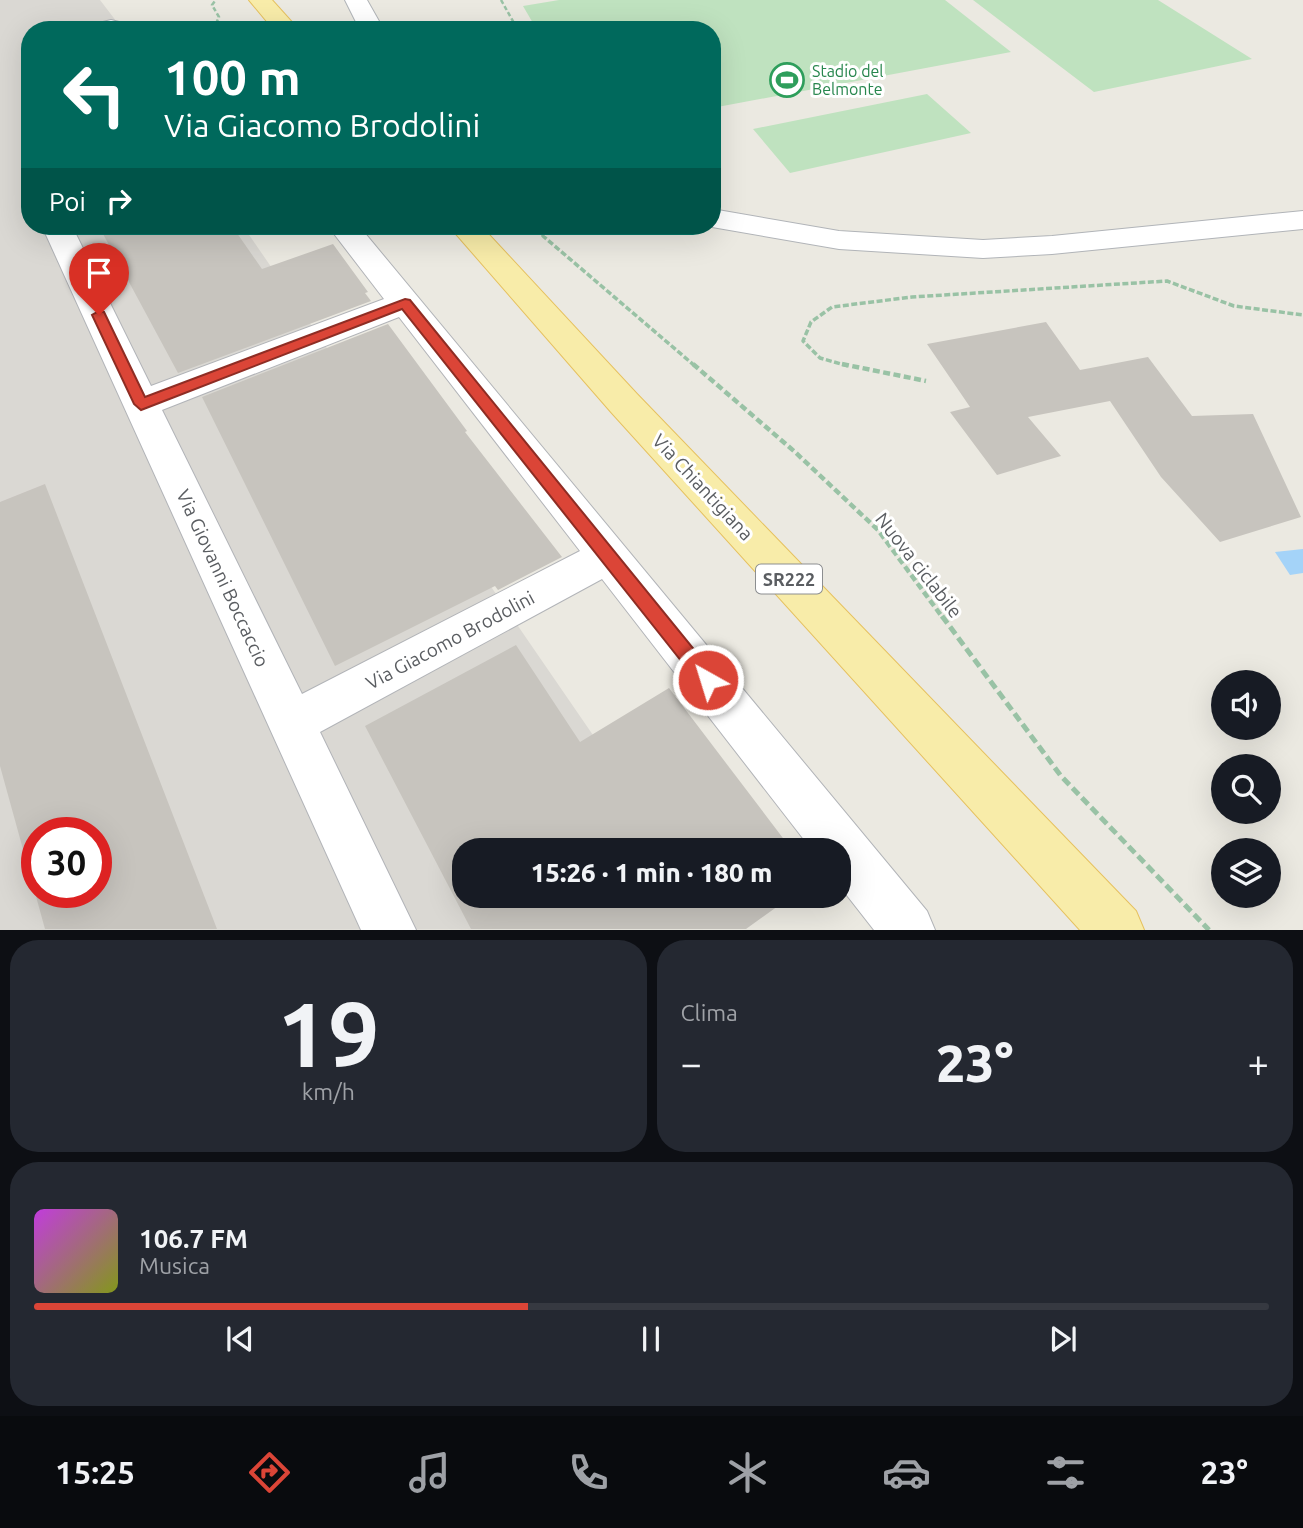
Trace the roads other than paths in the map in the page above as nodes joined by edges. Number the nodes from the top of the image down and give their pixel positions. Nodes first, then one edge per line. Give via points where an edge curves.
1 (260, 0) edge
2 (356, 0) edge
3 (279, 21) edge
4 (367, 21) edge
5 (721, 220) edge
6 (1303, 220) edge
7 (61, 235) edge
8 (349, 235) edge
9 (472, 235) edge
10 (405, 303) junction
11 (141, 404) junction
12 (607, 556) junction
13 (292, 723) junction
14 (389, 929) edge
15 (908, 929) edge
16 (1117, 929) edge

1 - 3 main road
2 - 4 street
5 - 6 street via 839,240 983,248
7 - 11 street, Via Giovanni Boccaccio
8 - 10 street
9 - 16 main road, Via Chiantigiana / SR222
10 - 11 street
10 - 12 street
11 - 13 street, Via Giovanni Boccaccio
12 - 13 street, Via Giacomo Brodolini
12 - 15 street
13 - 14 street, Via Giovanni Boccaccio

